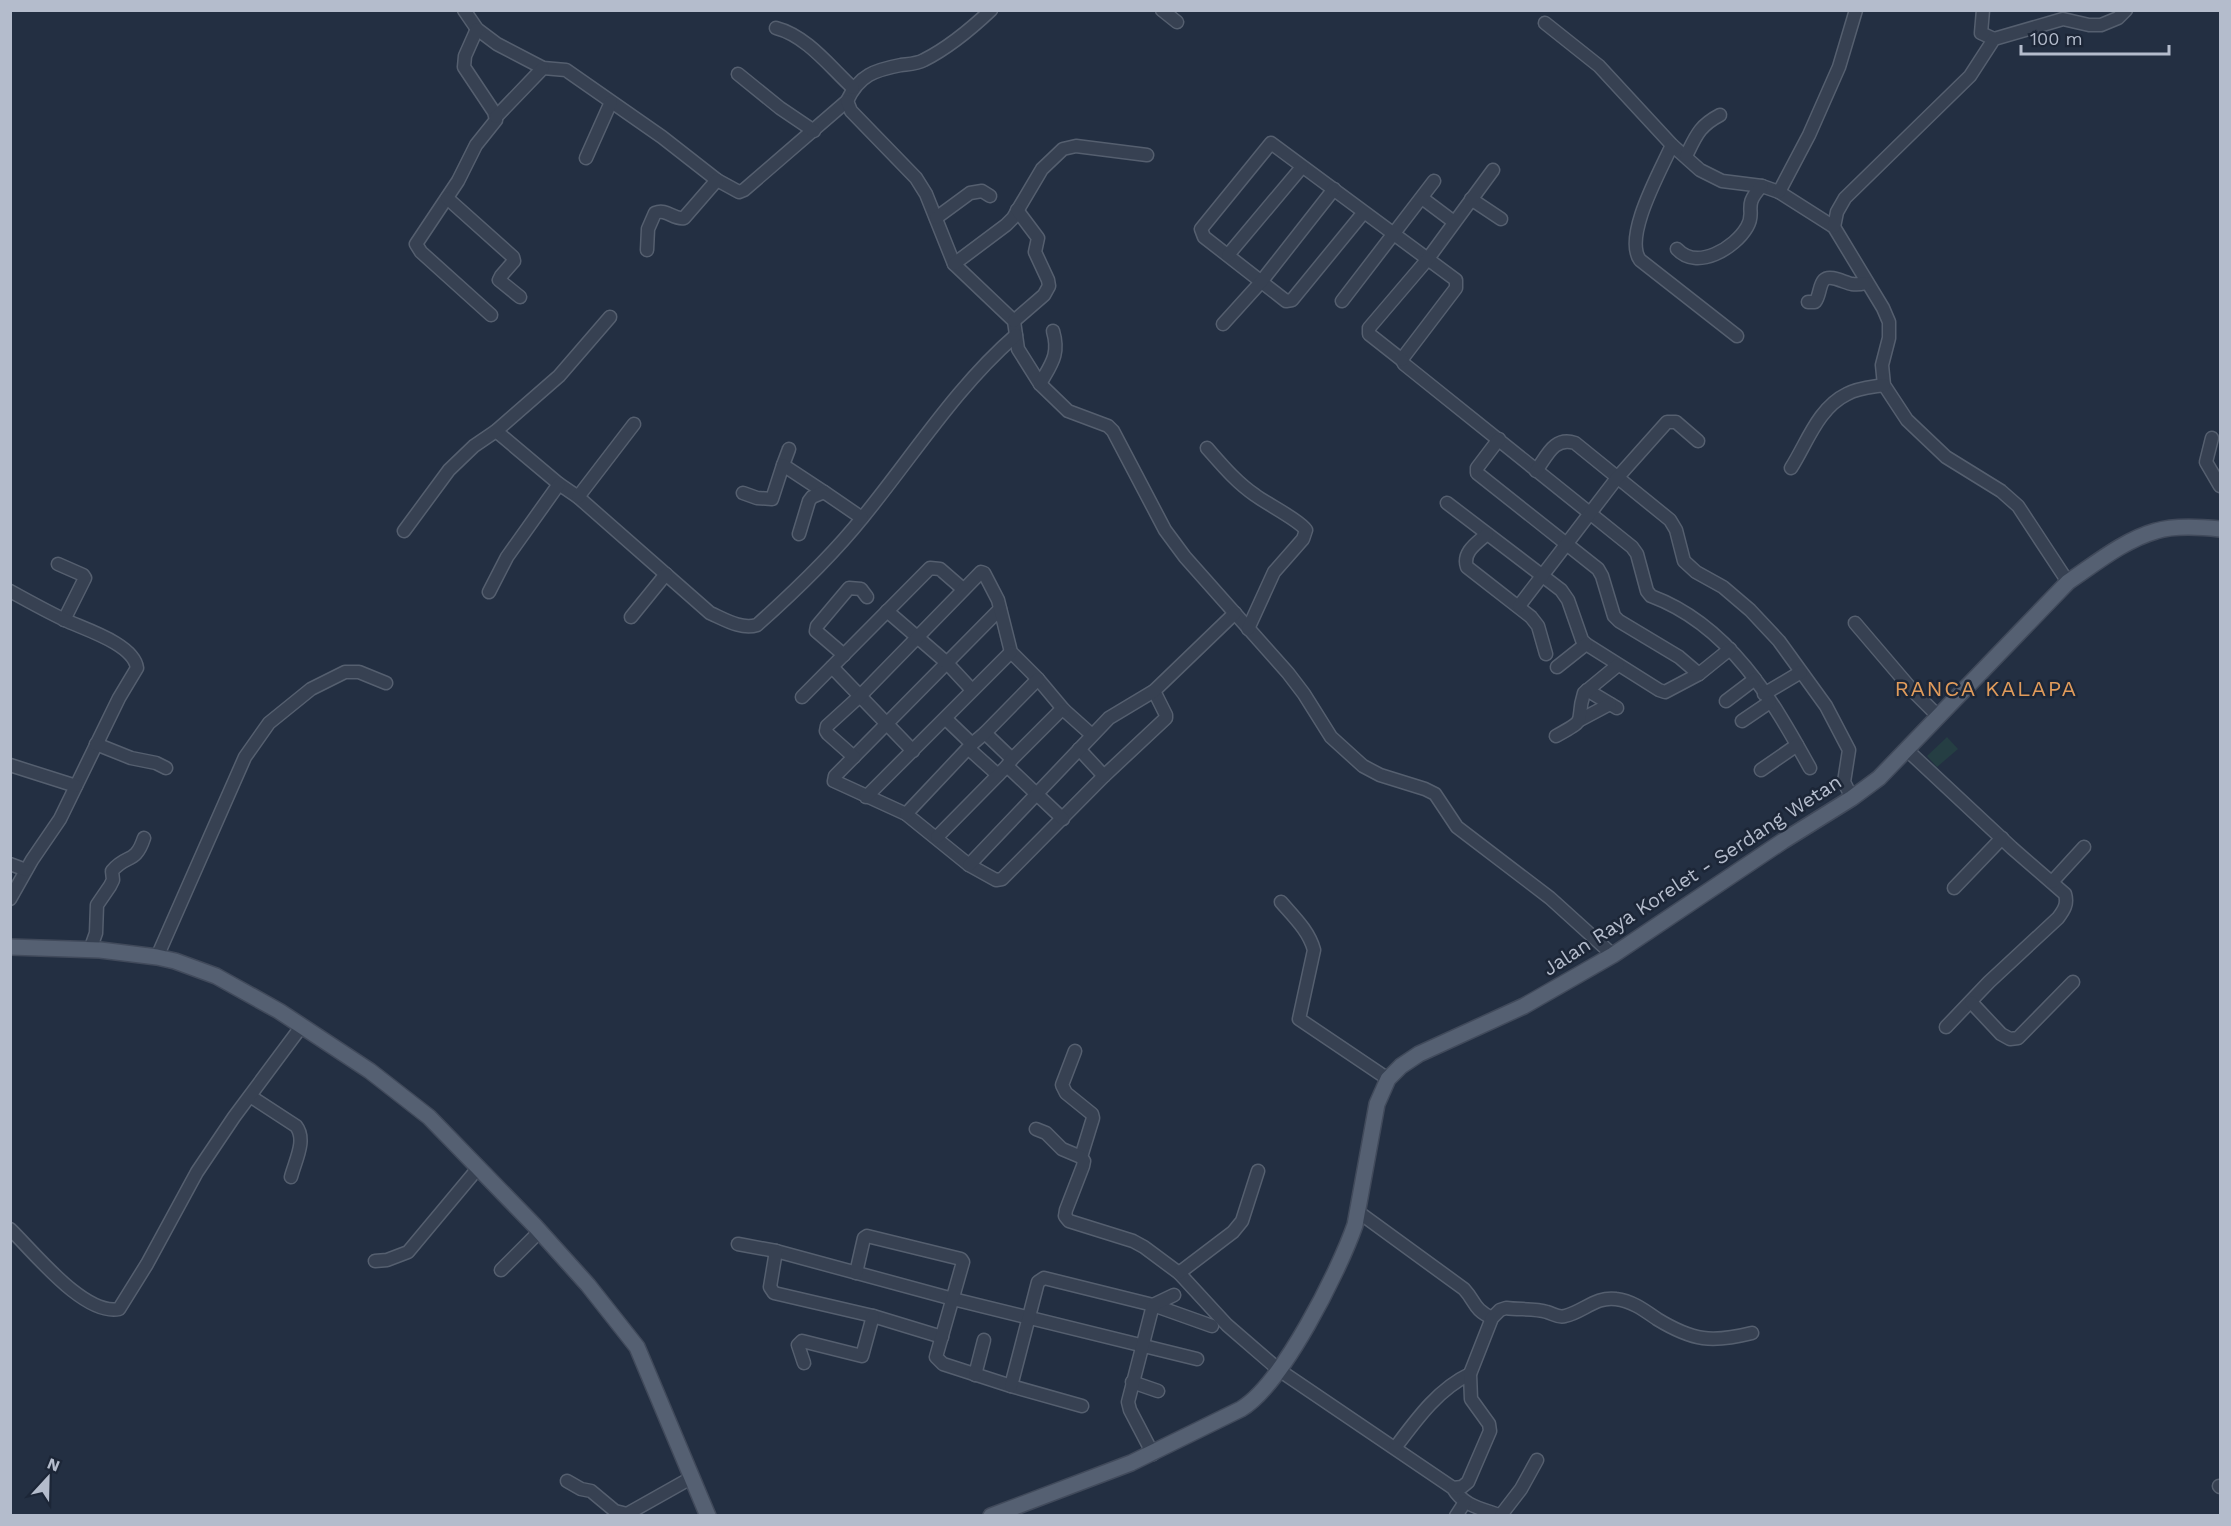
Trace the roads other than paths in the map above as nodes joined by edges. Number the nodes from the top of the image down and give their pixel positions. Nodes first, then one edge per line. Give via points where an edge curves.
1 (464, 10) edge
2 (991, 10) edge
3 (1162, 10) edge
4 (1856, 10) edge
5 (1983, 10) edge
6 (2126, 10) edge
7 (1177, 22) dead end
8 (1545, 23) dead end
9 (776, 28) dead end
10 (477, 29) junction
11 (1994, 39) junction
12 (543, 68) junction
13 (738, 74) dead end
14 (853, 88) junction
15 (847, 101) junction
16 (611, 102) junction
17 (1720, 115) dead end
18 (496, 117) junction
19 (814, 130) junction
20 (1672, 145) junction
21 (1147, 155) dead end
22 (1686, 156) junction
23 (586, 158) dead end
24 (1302, 166) junction
25 (1493, 170) dead end
26 (717, 180) junction
27 (1434, 181) dead end
28 (1762, 186) junction
29 (1334, 189) junction
30 (1779, 192) junction
31 (990, 196) dead end
32 (447, 198) junction
33 (1422, 198) junction
34 (1471, 199) junction
35 (1017, 210) junction
36 (1364, 212) junction
37 (936, 218) junction
38 (1502, 219) dead end
39 (1454, 222) junction
40 (1834, 227) junction
41 (1394, 234) junction
42 (1677, 249) dead end
43 (647, 250) dead end
44 (1228, 255) junction
45 (1427, 260) junction
46 (954, 264) junction
47 (1261, 282) junction
48 (1867, 283) junction
49 (520, 297) dead end
50 (1342, 301) dead end
51 (1808, 302) dead end
52 (491, 315) dead end
53 (610, 316) dead end
54 (1014, 321) junction
55 (1223, 324) dead end
56 (1053, 331) dead end
57 (1016, 335) junction
58 (1737, 336) dead end
59 (1402, 360) junction
60 (1040, 384) junction
61 (1884, 385) junction
62 (634, 424) dead end
63 (496, 431) junction
64 (1499, 438) junction
65 (2212, 438) dead end
66 (1698, 441) dead end
67 (1207, 448) dead end
68 (789, 449) dead end
69 (783, 465) junction
70 (1791, 468) dead end
71 (1536, 471) junction
72 (1617, 478) junction
73 (559, 484) junction
74 (2220, 486) edge
75 (824, 492) junction
76 (743, 493) dead end
77 (578, 496) junction
78 (1447, 503) dead end
79 (1590, 513) junction
80 (862, 518) junction
81 (2219, 526) edge
82 (404, 531) dead end
83 (799, 534) dead end
84 (1487, 534) junction
85 (1566, 544) junction
86 (58, 564) dead end
87 (666, 574) junction
88 (1542, 575) junction
89 (2068, 582) junction
90 (963, 590) junction
91 (10, 591) edge
92 (489, 592) dead end
93 (867, 597) dead end
94 (1519, 606) junction
95 (1000, 609) junction
96 (887, 611) junction
97 (1235, 613) junction
98 (631, 617) dead end
99 (64, 620) junction
100 (1855, 623) dead end
101 (1248, 629) junction
102 (916, 637) junction
103 (1586, 644) junction
104 (1730, 649) junction
105 (1011, 652) junction
106 (1546, 654) dead end
107 (844, 655) junction
108 (946, 662) junction
109 (1618, 665) junction
110 (832, 667) junction
111 (1557, 667) dead end
112 (1801, 672) junction
113 (1699, 674) junction
114 (1038, 679) junction
115 (1755, 679) junction
116 (386, 683) dead end
117 (1156, 689) junction
118 (972, 690) junction
119 (1587, 690) junction
120 (860, 696) junction
121 (802, 697) dead end
122 (1767, 698) junction
123 (1726, 701) dead end
124 (1064, 710) junction
125 (1938, 716) junction
126 (946, 719) junction
127 (1580, 720) junction
128 (1742, 721) dead end
129 (888, 725) junction
130 (985, 734) junction
131 (1092, 735) junction
132 (1556, 736) dead end
133 (96, 744) junction
134 (1797, 745) junction
135 (970, 746) junction
136 (1079, 749) junction
137 (1906, 750) junction
138 (914, 751) junction
139 (854, 758) junction
140 (10, 765) edge
141 (1006, 767) junction
142 (166, 768) dead end
143 (1810, 768) dead end
144 (1761, 770) dead end
145 (1104, 776) junction
146 (76, 786) junction
147 (1036, 793) junction
148 (866, 797) junction
149 (1852, 798) junction
150 (906, 814) junction
151 (1063, 819) junction
152 (937, 837) junction
153 (144, 838) dead end
154 (2002, 838) junction
155 (2084, 847) dead end
156 (10, 864) edge
157 (969, 865) junction
158 (26, 870) junction
159 (2052, 882) junction
160 (1954, 888) dead end
161 (10, 899) edge
162 (1281, 902) dead end
163 (10, 947) edge
164 (90, 950) junction
165 (1613, 955) junction
166 (157, 957) junction
167 (2073, 982) dead end
168 (1971, 1002) junction
169 (301, 1027) junction
170 (1946, 1027) dead end
171 (1075, 1051) dead end
172 (1388, 1079) junction
173 (250, 1096) junction
174 (1036, 1129) dead end
175 (1081, 1157) junction
176 (479, 1167) junction
177 (1258, 1171) dead end
178 (291, 1177) dead end
179 (1357, 1211) junction
180 (10, 1229) edge
181 (539, 1232) junction
182 (738, 1244) dead end
183 (776, 1251) junction
184 (375, 1261) dead end
185 (501, 1270) dead end
186 (856, 1273) junction
187 (1179, 1273) junction
188 (1174, 1295) dead end
189 (953, 1299) junction
190 (1153, 1305) junction
191 (873, 1316) junction
192 (1029, 1318) junction
193 (1492, 1318) junction
194 (1212, 1326) dead end
195 (1752, 1333) dead end
196 (942, 1336) junction
197 (984, 1340) dead end
198 (1142, 1347) junction
199 (1197, 1359) dead end
200 (804, 1364) dead end
201 (1279, 1370) junction
202 (1470, 1374) junction
203 (975, 1375) junction
204 (1132, 1382) junction
205 (1011, 1386) junction
206 (1158, 1391) dead end
207 (1082, 1406) dead end
208 (1395, 1448) junction
209 (1153, 1454) junction
210 (1537, 1460) dead end
211 (691, 1478) junction
212 (567, 1481) dead end
213 (1453, 1488) junction
214 (1465, 1502) junction
215 (627, 1515) edge
216 (708, 1515) edge
217 (991, 1515) edge
218 (1456, 1515) edge
219 (1502, 1515) edge

1 - 10 street
2 - 14 street via 921,62 877,70
3 - 7 street
4 - 30 street via 1839,67
5 - 11 street via 1981,33
6 - 11 street via 2101,25 2063,19
8 - 20 street via 1599,66
9 - 14 street via 800,39
10 - 12 street
10 - 18 street via 465,56 465,71
11 - 40 street via 1970,76 1845,198
12 - 16 street via 566,70
12 - 18 street
13 - 19 street
14 - 15 street
15 - 19 street
15 - 37 street via 850,111 916,178
16 - 23 street
16 - 26 street
17 - 22 street via 1700,129
18 - 32 street
19 - 26 street via 744,190 734,190
20 - 22 street
20 - 58 street via 1641,213 1636,255
21 - 35 street via 1076,146 1063,148 1042,169
22 - 28 street via 1722,181
24 - 29 street
24 - 44 street
24 - 44 street via 1273,143 1268,144 1201,230 1204,237
25 - 34 street
26 - 43 street via 684,218 664,211 655,213 648,230
27 - 33 street
28 - 30 street
28 - 42 street via 1751,199 1746,230 1732,244 1697,259
29 - 36 street
29 - 47 street
30 - 40 street
31 - 37 street via 981,191 970,193
32 - 49 street via 513,256 514,261 499,280
32 - 52 street via 417,240 417,247
33 - 39 street
33 - 41 street
34 - 38 street
34 - 39 street
35 - 46 street via 1006,225
35 - 54 street via 1038,238 1035,252 1049,286 1044,296
36 - 41 street
36 - 47 street via 1292,300 1280,298
37 - 46 street
39 - 45 street
40 - 48 street
41 - 45 street
41 - 50 street
44 - 47 street
45 - 59 street via 1456,280 1456,288
45 - 59 street via 1368,331
46 - 54 street
47 - 55 street
48 - 51 street via 1856,285 1826,278 1818,298
48 - 61 street via 1889,322 1890,338 1882,365
53 - 63 street via 559,376
54 - 57 street
56 - 60 street via 1057,349
57 - 60 street via 1018,349
57 - 80 street via 987,360
59 - 64 street
60 - 97 street via 1068,411 1113,431 1165,530
61 - 70 street via 1849,392 1837,400 1812,429
61 - 89 street via 1906,420 1946,457 2018,506
62 - 77 street
63 - 73 street
63 - 82 street via 449,470
64 - 71 street
64 - 85 street via 1477,473
65 - 74 street via 2206,462
66 - 72 street via 1676,422 1667,422
67 - 101 street via 1239,483 1306,530 1274,573
68 - 69 street
69 - 75 street
69 - 76 street via 772,500
71 - 72 street via 1555,443 1564,441 1575,443
71 - 79 street
72 - 79 street
72 - 112 street via 1670,520 1684,561 1750,610 1779,640
73 - 77 street
73 - 92 street via 507,556
75 - 80 street
75 - 83 street via 809,501
77 - 87 street
78 - 84 street
79 - 85 street
79 - 104 street via 1632,547 1651,596 1700,621
80 - 87 street via 782,603 752,627 710,612
81 - 89 main road, Jalan Raya Korelet - Serdang Wetan via 2157,531 2127,544
84 - 88 street
84 - 94 street via 1468,552 1467,567
85 - 88 street
85 - 113 street via 1598,569 1619,621 1679,657
86 - 99 street via 85,578
87 - 98 street
88 - 94 street
88 - 103 street via 1565,594
89 - 125 main road, Jalan Raya Korelet - Serdang Wetan
90 - 95 street via 983,572
90 - 96 street via 940,569 930,568
90 - 102 street
91 - 99 street
93 - 107 street via 861,589 849,588 817,626 816,631
94 - 106 street via 1538,626
95 - 105 street
95 - 108 street
96 - 102 street
96 - 107 street
97 - 101 street
97 - 117 street
99 - 133 street via 111,640 137,665
100 - 125 street
101 - 165 street via 1288,673 1343,750 1380,775 1435,794 1456,827 1550,898
102 - 108 street
102 - 120 street
103 - 109 street
103 - 111 street
104 - 113 street
104 - 115 street
105 - 114 street
105 - 118 street
107 - 110 street
108 - 118 street
108 - 129 street
109 - 113 street via 1665,692
109 - 119 street
110 - 120 street
110 - 121 street
112 - 122 street
112 - 149 street via 1826,706 1847,745 1844,782
114 - 124 street
114 - 130 street
115 - 122 street
115 - 123 street
116 - 166 street via 359,672 345,672 311,689 269,723 244,757
117 - 131 street via 1117,711
117 - 145 street via 1166,718
118 - 126 street
119 - 127 street
119 - 127 street via 1613,706
120 - 129 street
120 - 139 street via 826,729
122 - 128 street
122 - 134 street
124 - 131 street
124 - 141 street
125 - 137 main road, Jalan Raya Korelet - Serdang Wetan
126 - 135 street
126 - 138 street
127 - 132 street
129 - 138 street
129 - 139 street
130 - 135 street
130 - 141 street
131 - 136 street
133 - 142 street
133 - 146 street
134 - 143 street
134 - 144 street
135 - 141 street
135 - 150 street
136 - 145 street
136 - 147 street
137 - 149 main road, Jalan Raya Korelet - Serdang Wetan
137 - 154 street
138 - 148 street
139 - 148 street via 834,781
140 - 146 street
141 - 147 street
141 - 152 street
145 - 151 street
146 - 158 street via 60,819
147 - 151 street
147 - 157 street
148 - 150 street
149 - 165 main road, Jalan Raya Korelet - Serdang Wetan
150 - 152 street
151 - 157 street via 1001,880
152 - 157 street
153 - 164 street via 140,852 112,871 113,880 97,905 96,933
154 - 159 street
154 - 160 street
155 - 159 street
156 - 158 street
158 - 161 street
159 - 168 street via 2066,894 2063,910
162 - 172 street via 1305,931 1314,950 1299,1019
163 - 164 main road
164 - 166 main road
165 - 172 main road, Jalan Raya Korelet - Serdang Wetan via 1524,1006 1419,1054
166 - 169 main road via 234,985
167 - 168 street via 2018,1038 2001,1034
168 - 170 street
169 - 173 street
169 - 176 main road via 370,1071 420,1110
171 - 175 street via 1062,1085 1094,1118
172 - 179 main road, Jalan Raya Korelet - Serdang Wetan via 1377,1104
173 - 178 street via 300,1131 302,1139
173 - 180 street via 197,1172 119,1309 100,1308 80,1296
174 - 175 street via 1062,1149
175 - 187 street via 1083,1166 1066,1219 1138,1244
176 - 181 main road
176 - 184 street via 408,1252
177 - 187 street via 1242,1221
179 - 193 street via 1464,1289 1476,1308
179 - 201 main road, Jalan Raya Korelet - Serdang Wetan via 1335,1274
181 - 185 street
181 - 211 main road via 637,1347
182 - 183 street
183 - 186 street
183 - 191 street via 770,1287 774,1293
186 - 189 street
186 - 189 street via 867,1236 961,1259
187 - 201 street via 1227,1325
188 - 190 street
189 - 192 street
189 - 196 street
190 - 192 street via 1044,1278 1038,1282
190 - 194 street
190 - 198 street
191 - 196 street
191 - 200 street via 862,1356 802,1341 798,1345
192 - 198 street
192 - 205 street
193 - 195 street via 1506,1308 1565,1316 1609,1299 1636,1305 1688,1335 1725,1340
193 - 202 street
196 - 203 street via 937,1360
197 - 203 street
198 - 199 street
198 - 204 street
201 - 208 street
201 - 209 main road, Jalan Raya Korelet - Serdang Wetan via 1250,1404
202 - 208 street via 1458,1379 1421,1412
202 - 213 street via 1470,1399 1490,1431 1468,1482
203 - 205 street
204 - 206 street
204 - 209 street via 1130,1410
205 - 207 street
208 - 213 street
209 - 217 main road, Jalan Raya Korelet - Serdang Wetan
210 - 219 street
211 - 215 street
211 - 216 main road
212 - 215 street via 591,1491 615,1511
213 - 214 street
214 - 218 street
214 - 219 street

